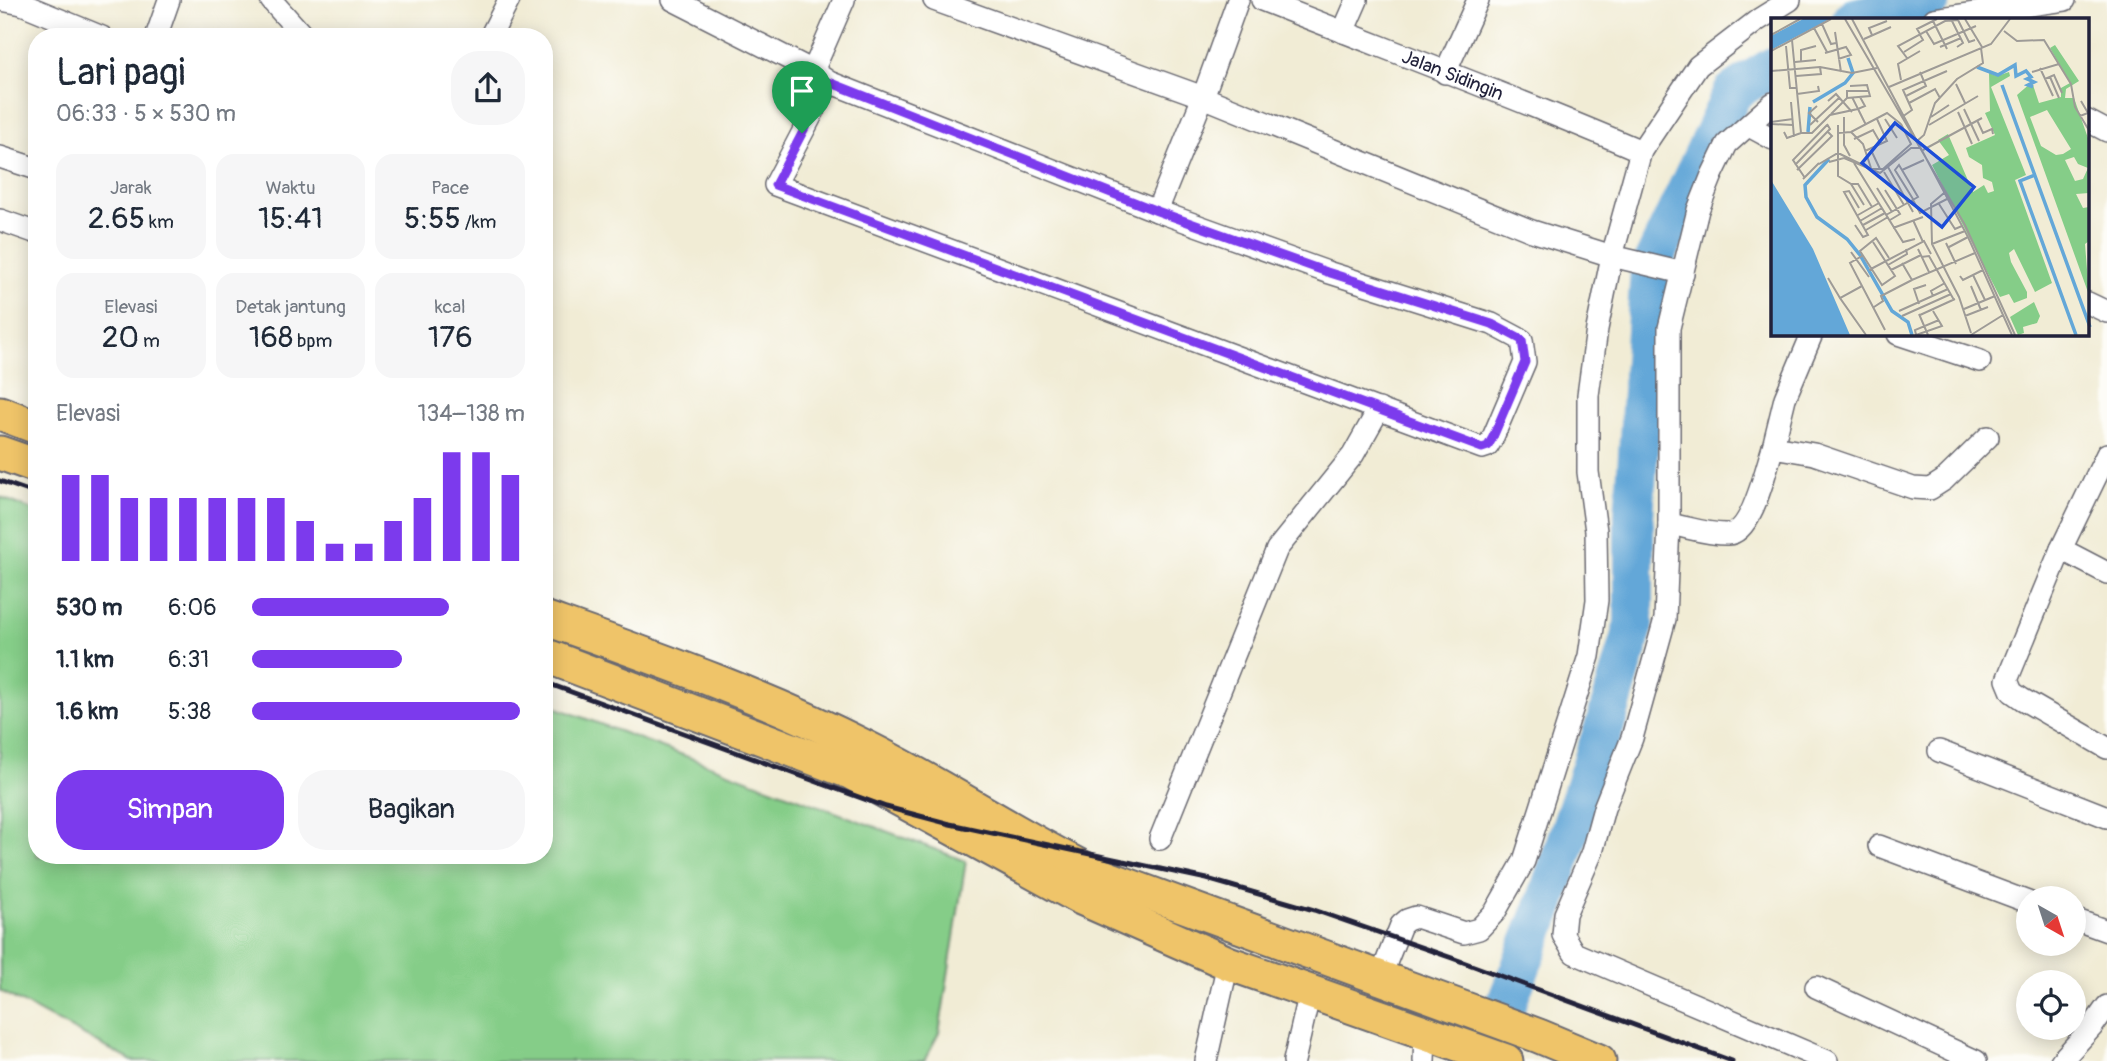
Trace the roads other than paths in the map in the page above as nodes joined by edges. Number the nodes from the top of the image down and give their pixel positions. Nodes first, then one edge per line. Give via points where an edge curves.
1 (169, 0) edge
2 (271, 0) edge
3 (509, 0) edge
4 (673, 0) edge
5 (844, 0) edge
6 (934, 0) edge
7 (1238, 0) edge
8 (1262, 0) edge
9 (1357, 0) edge
10 (1478, 0) edge
11 (1790, 0) edge
12 (2065, 0) edge
13 (14, 1) edge
14 (1941, 18) edge
15 (80, 28) edge
16 (159, 28) edge
17 (296, 28) edge
18 (495, 28) edge
19 (1343, 32) junction
20 (1445, 73) junction
21 (821, 76) junction
22 (1203, 97) junction
23 (1771, 105) edge
24 (2090, 122) edge
25 (1749, 126) junction
26 (2107, 131) edge
27 (1771, 138) edge
28 (1641, 151) junction
29 (0, 157) edge
30 (28, 166) edge
31 (1157, 211) junction
32 (0, 220) edge
33 (28, 230) edge
34 (1617, 257) junction
35 (1679, 272) junction
36 (2090, 304) edge
37 (2107, 312) edge
38 (1811, 336) edge
39 (1904, 336) edge
40 (1980, 361) dead end
41 (1379, 409) junction
42 (0, 413) edge
43 (28, 424) edge
44 (1988, 437) dead end
45 (1773, 447) junction
46 (0, 453) edge
47 (2107, 454) edge
48 (28, 463) edge
49 (1669, 524) junction
50 (2061, 549) junction
51 (2107, 573) edge
52 (553, 621) edge
53 (553, 658) edge
54 (2107, 748) edge
55 (1939, 751) dead end
56 (857, 759) junction
57 (2107, 817) edge
58 (1160, 839) dead end
59 (1879, 846) dead end
60 (2016, 897) edge
61 (2086, 924) edge
62 (2107, 932) edge
63 (1228, 963) junction
64 (1380, 978) junction
65 (1816, 987) dead end
66 (1310, 992) junction
67 (2107, 1006) edge
68 (1428, 1043) edge
69 (1206, 1061) edge
70 (1294, 1061) edge
71 (1506, 1061) edge
72 (1599, 1061) edge
73 (1827, 1061) edge
74 (1976, 1061) edge
75 (2061, 1061) edge

1 - 16 street
2 - 17 street
3 - 18 street
4 - 21 street
5 - 21 street
6 - 22 street
7 - 22 street
8 - 19 street, Jalan Sidingin
9 - 19 street
10 - 20 street
11 - 28 street via 1698,66
12 - 14 street
13 - 15 street
19 - 20 street, Jalan Sidingin
20 - 28 street, Jalan Sidingin
21 - 31 street
21 - 41 street via 775,185
22 - 31 street
22 - 34 street via 1532,231
23 - 25 street
24 - 26 street
25 - 27 street
25 - 35 street via 1727,144 1698,210
28 - 34 street
29 - 30 street
31 - 41 street via 1492,324 1522,340 1525,362 1488,446 1482,448
32 - 33 street
34 - 35 street
34 - 64 street via 1597,329 1588,395 1597,600 1589,656 1524,861 1495,912 1479,929 1464,933 1416,917 1407,920
35 - 49 street via 1669,328
36 - 37 street
38 - 45 street via 1785,398
39 - 40 street
41 - 58 street via 1340,473 1277,549
42 - 43 highway
44 - 45 street via 1930,489 1913,488 1814,454
45 - 49 street via 1742,528 1730,535
46 - 48 highway
47 - 50 street
49 - 73 street via 1665,619 1632,738 1565,914 1563,935 1574,953
50 - 51 street
50 - 54 street via 2007,680 2012,692 2022,699
52 - 56 highway via 728,685
53 - 56 highway
55 - 57 street
56 - 63 highway via 1079,897
56 - 64 highway via 1089,872
59 - 60 street
61 - 62 street
63 - 66 highway
63 - 69 street
64 - 72 highway
65 - 74 street
66 - 68 highway
66 - 70 street
67 - 75 street
68 - 71 highway

